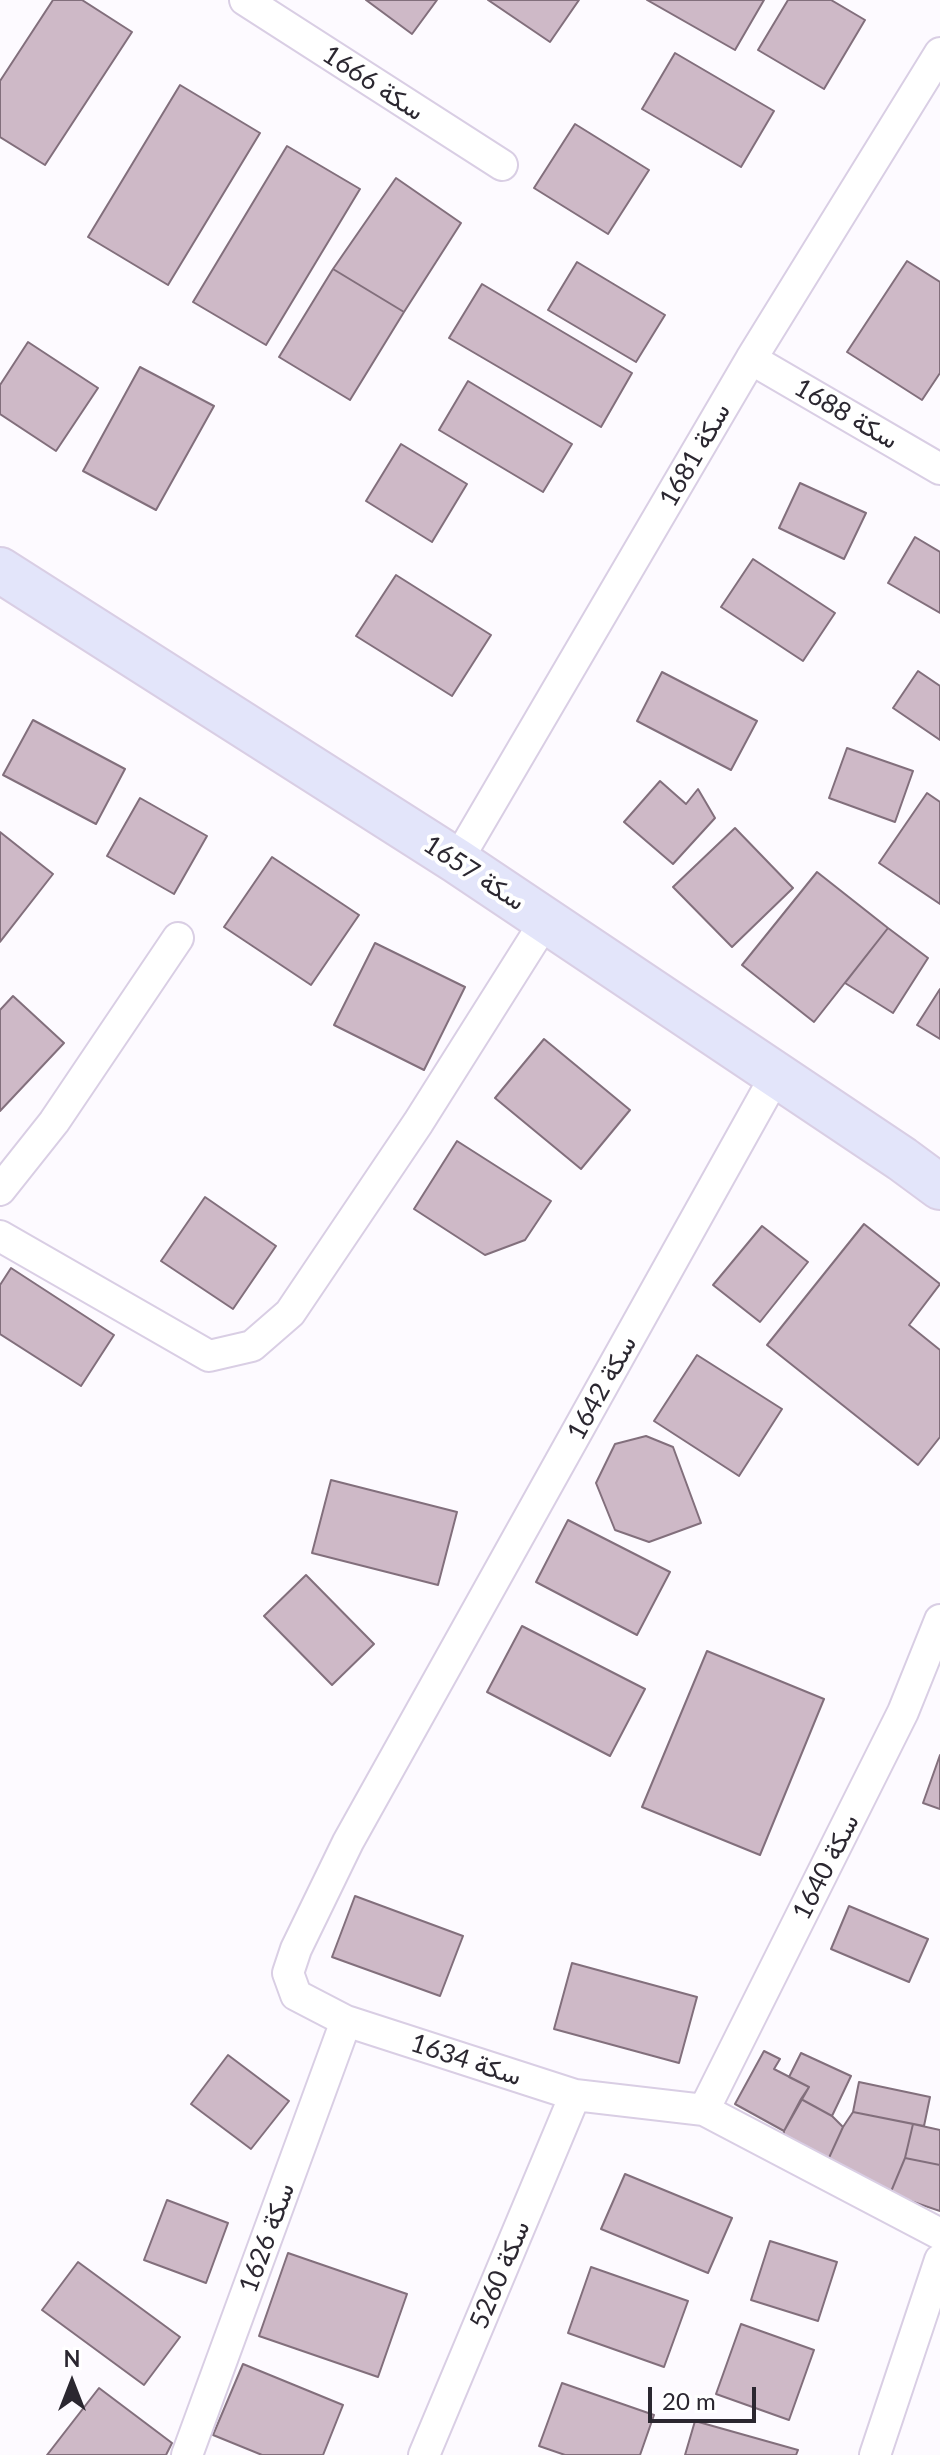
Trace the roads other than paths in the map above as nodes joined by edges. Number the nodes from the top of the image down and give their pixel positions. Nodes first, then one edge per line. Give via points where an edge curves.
1 (245, 0) edge
2 (940, 53) edge
3 (502, 165) dead end
4 (751, 359) junction
5 (940, 469) edge
6 (0, 570) edge
7 (457, 861) junction
8 (546, 920) junction
9 (178, 938) dead end
10 (776, 1075) junction
11 (940, 1187) edge
12 (0, 1190) edge
13 (0, 1236) edge
14 (940, 1620) edge
15 (427, 1701) joint
16 (346, 2021) junction
17 (575, 2095) junction
18 (704, 2110) junction
19 (940, 2234) edge
20 (940, 2260) edge
21 (187, 2455) edge
22 (424, 2455) edge
23 (875, 2455) edge

1 - 3 street, سكة 1666
2 - 4 street, سكة 1681
4 - 5 street, سكة 1688
4 - 7 street, سكة 1681
6 - 7 street, سكة 1657
7 - 8 street, سكة 1657
8 - 10 street, سكة 1657
8 - 13 street via 290,1313 252,1346 209,1356
9 - 12 street via 54,1122
10 - 11 street, سكة 1657
10 - 15 street, سكة 1642
14 - 18 street, سكة 1640 via 903,1712
15 - 16 street, سكة 1634 via 348,1842 288,1973 296,1995
16 - 17 street, سكة 1634
16 - 21 street, سكة 1626
17 - 18 street, سكة 1634
17 - 22 street, سكة 5260
18 - 19 street, سكة 1634
20 - 23 street

